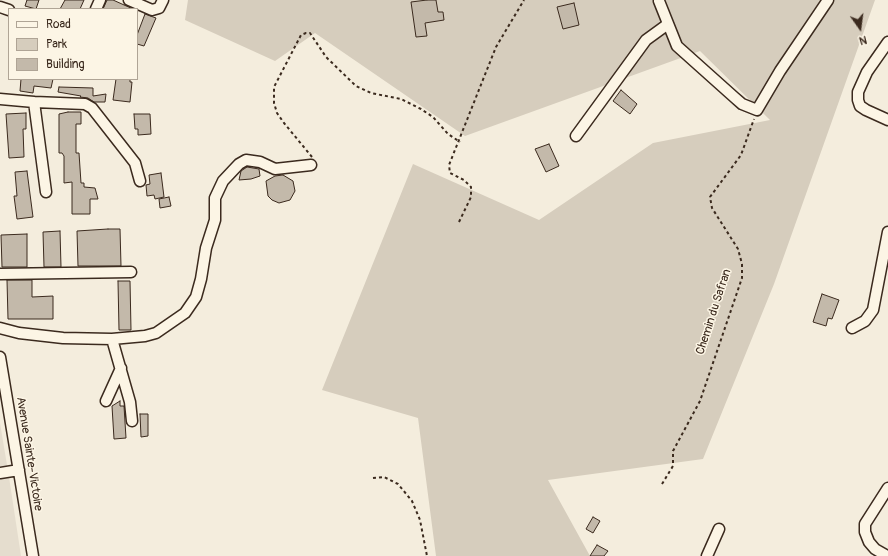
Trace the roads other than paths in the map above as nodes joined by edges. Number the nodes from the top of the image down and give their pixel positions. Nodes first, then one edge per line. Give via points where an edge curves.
1 (163, 0) edge
2 (828, 0) edge
3 (659, 1) dead end
4 (132, 4) edge
5 (668, 24) junction
6 (888, 42) edge
7 (0, 99) edge
8 (34, 102) junction
9 (888, 120) edge
10 (576, 136) dead end
11 (311, 165) road end
12 (140, 181) dead end
13 (46, 192) dead end
14 (888, 232) edge
15 (131, 272) dead end
16 (0, 274) edge
17 (0, 328) edge
18 (852, 328) dead end
19 (112, 339) junction
20 (0, 357) edge
21 (121, 368) junction
22 (106, 401) dead end
23 (132, 422) dead end
24 (19, 470) junction
25 (0, 473) edge
26 (888, 488) edge
27 (719, 529) dead end
28 (32, 556) edge
29 (707, 556) edge
30 (887, 556) edge

1 - 4 street via 156,10
2 - 5 street via 757,110 742,104 677,46
3 - 5 street
5 - 10 street via 646,40
6 - 9 street via 860,86 858,100 866,110
7 - 8 street
8 - 12 street via 85,104 92,108 135,163
8 - 13 street
11 - 19 street via 275,169 260,162 246,160 239,164 222,181 215,198 215,220 206,248 201,279 196,297 185,313 156,333
14 - 18 street via 873,310 865,321
15 - 16 street
17 - 19 street via 64,338
19 - 21 street
20 - 24 street, Avenue Sainte-Victoire
21 - 22 street
21 - 23 street via 130,402
24 - 25 street
24 - 28 street, Avenue Sainte-Victoire
26 - 30 street via 865,524 869,542
27 - 29 street

